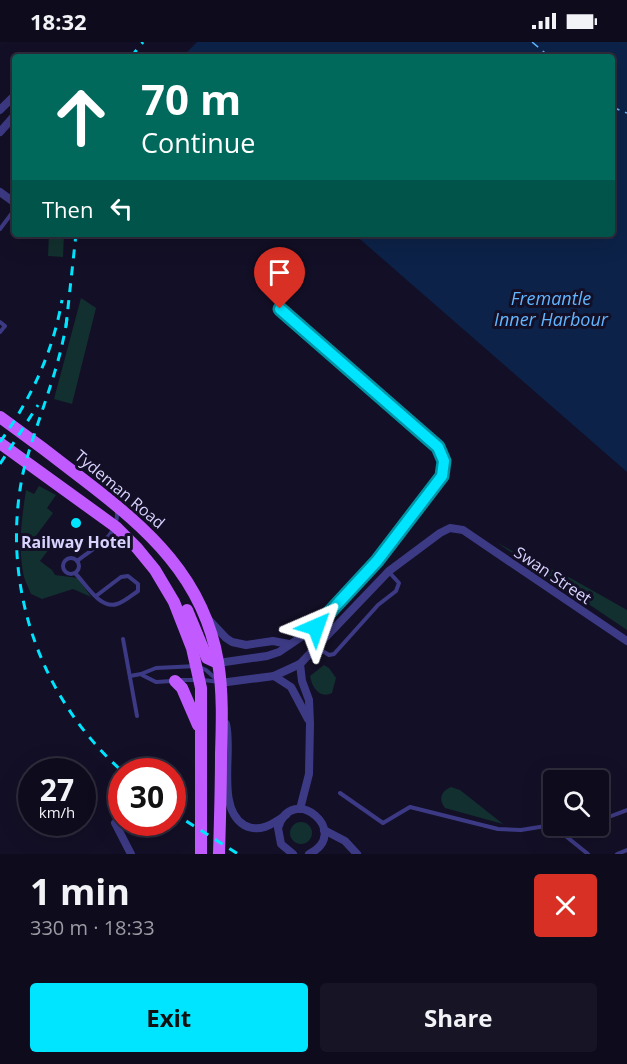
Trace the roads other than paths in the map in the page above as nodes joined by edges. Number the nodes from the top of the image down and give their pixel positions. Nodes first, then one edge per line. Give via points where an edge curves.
1 (12, 98) edge
2 (0, 110) edge
3 (12, 118) edge
4 (0, 132) edge
5 (0, 192) edge
6 (12, 202) edge
7 (12, 213) edge
8 (0, 229) edge
9 (280, 309) dead end
10 (0, 322) edge
11 (0, 332) edge
12 (0, 417) edge
13 (0, 443) edge
14 (116, 504) junction
15 (116, 528) junction
16 (397, 535) joint
17 (77, 561) junction
18 (377, 561) junction
19 (389, 571) junction
20 (75, 573) junction
21 (163, 583) junction
22 (96, 596) junction
23 (206, 617) junction
24 (123, 639) dead end
25 (627, 641) edge
26 (289, 644) junction
27 (316, 648) junction
28 (218, 663) junction
29 (300, 664) junction
30 (197, 666) junction
31 (141, 674) junction
32 (130, 676) junction
33 (274, 676) junction
34 (199, 680) junction
35 (175, 681) junction
36 (220, 682) junction
37 (222, 714) junction
38 (137, 716) dead end
39 (310, 724) junction
40 (201, 734) junction
41 (340, 793) dead end
42 (300, 809) junction
43 (627, 810) edge
44 (286, 814) junction
45 (609, 817) edge
46 (543, 826) edge
47 (324, 830) junction
48 (122, 836) edge
49 (566, 836) edge
50 (627, 850) edge
51 (314, 853) edge
52 (130, 854) edge
53 (201, 854) edge
54 (219, 854) edge
55 (293, 854) edge
56 (357, 854) edge
57 (588, 854) edge
58 (617, 854) edge

1 - 2 street
3 - 4 street
5 - 6 street
7 - 8 lane
9 - 16 lane via 438,447 444,461 442,476
10 - 11 lane via 5,326
12 - 14 main road, Tydeman Road
13 - 15 main road, Tydeman Road
14 - 15 lane
14 - 23 main road, Tydeman Road via 158,542 190,585
15 - 17 lane
15 - 21 main road, Tydeman Road
16 - 18 street
17 - 20 lane
17 - 20 lane via 68,559 63,564 65,572
18 - 19 street
18 - 26 street via 316,627
19 - 25 street, Swan Street via 440,533 450,528 463,530
19 - 27 street
19 - 27 lane via 399,583 396,591 378,605 334,654
20 - 22 lane
21 - 28 main road via 184,605 207,658
21 - 30 main road, Tydeman Road via 182,621
22 - 22 lane via 121,577 128,576 138,584 138,591 117,604 109,605
23 - 26 street via 232,642
23 - 28 main road, Tydeman Road
24 - 32 lane
26 - 28 street via 267,656
27 - 29 street
28 - 36 main road, Tydeman Road
29 - 33 street
29 - 39 street
30 - 31 lane via 156,668
30 - 34 main road, Tydeman Road
30 - 36 lane
31 - 32 lane
31 - 35 lane via 156,682
32 - 38 lane
33 - 36 street
33 - 39 street via 291,687
34 - 35 lane
34 - 36 lane
34 - 40 main road, Tydeman Road
35 - 40 main road via 188,700
36 - 37 main road, Tydeman Road
37 - 44 street via 228,736 232,811 245,826 256,829
37 - 54 main road, Tydeman Road
39 - 42 street via 309,774
40 - 53 main road, Tydeman Road
41 - 46 lane via 383,823 410,807 498,829
42 - 44 street
42 - 47 street via 316,815
43 - 45 lane
44 - 55 street via 279,824 278,836 283,847
47 - 51 street
47 - 56 street via 345,841
48 - 52 street
49 - 57 lane
50 - 58 lane

